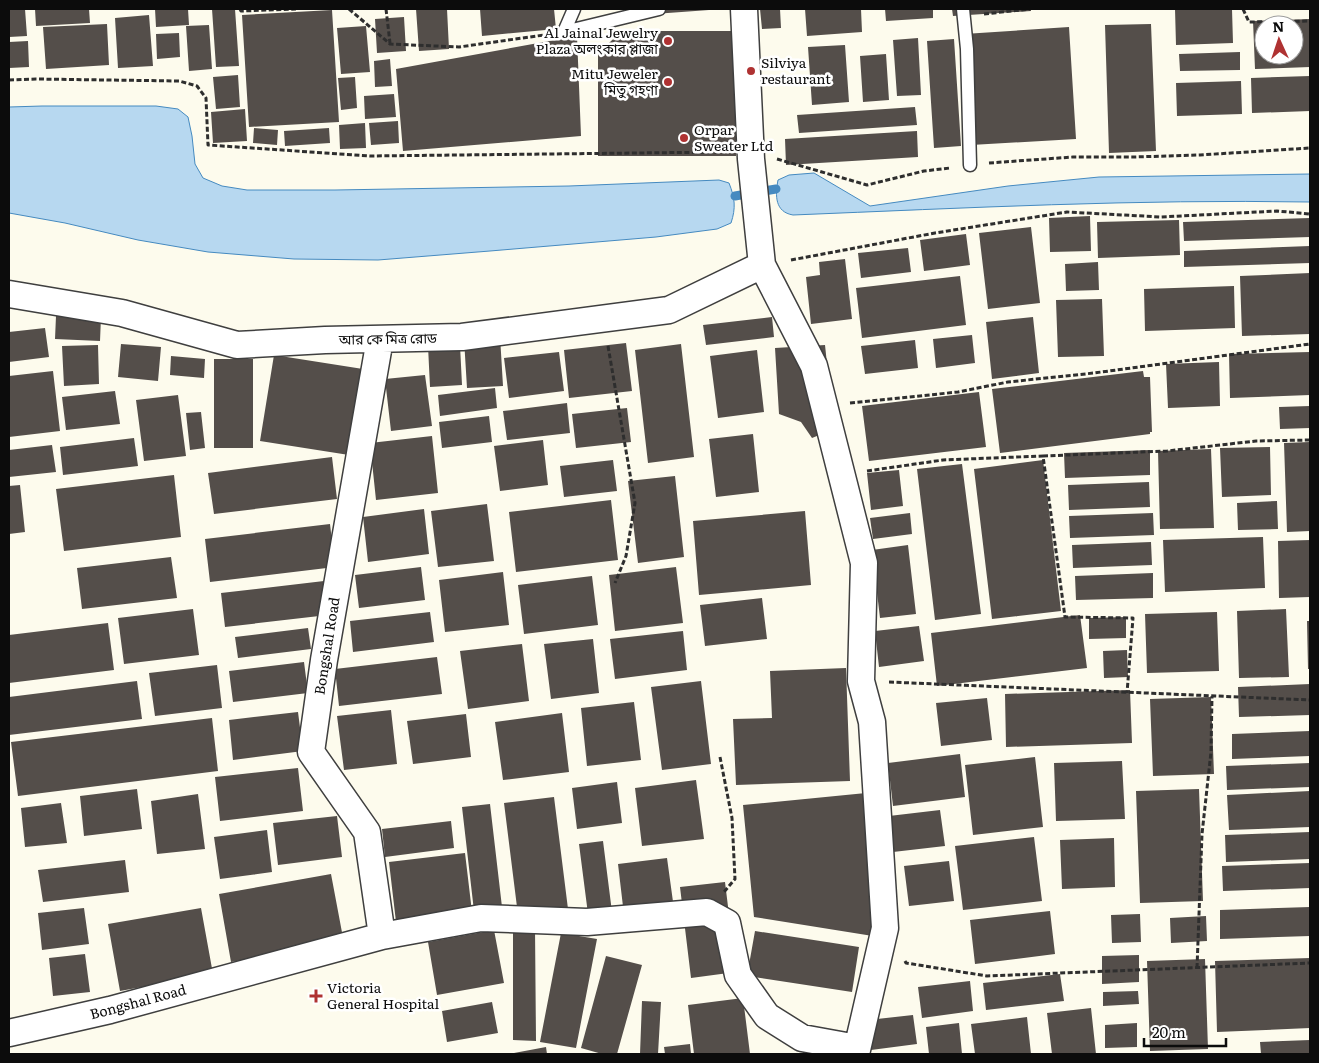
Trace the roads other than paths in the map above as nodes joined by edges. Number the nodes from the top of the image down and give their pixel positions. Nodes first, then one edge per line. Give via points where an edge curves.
1 (574, 9) edge
2 (653, 9) edge
3 (744, 9) edge
4 (963, 13) edge
5 (970, 165) road end
6 (761, 260) junction
7 (9, 294) edge
8 (380, 339) junction
9 (382, 936) junction
10 (9, 1033) edge
11 (857, 1051) edge

1 - 2 lane via 564,32
3 - 6 street via 751,155
4 - 5 lane
6 - 8 street, আর কে মিত্র রোড via 669,310 462,337
6 - 11 street via 814,366 864,563 861,681 872,722 885,928
7 - 8 street, আর কে মিত্র রোড via 122,314 237,345
8 - 9 street, Bongshal Road via 310,752 367,832
9 - 10 street, Bongshal Road via 110,1010
9 - 11 street, Bongshal Road via 481,918 587,922 707,912 727,922 738,975 767,1016 802,1038

